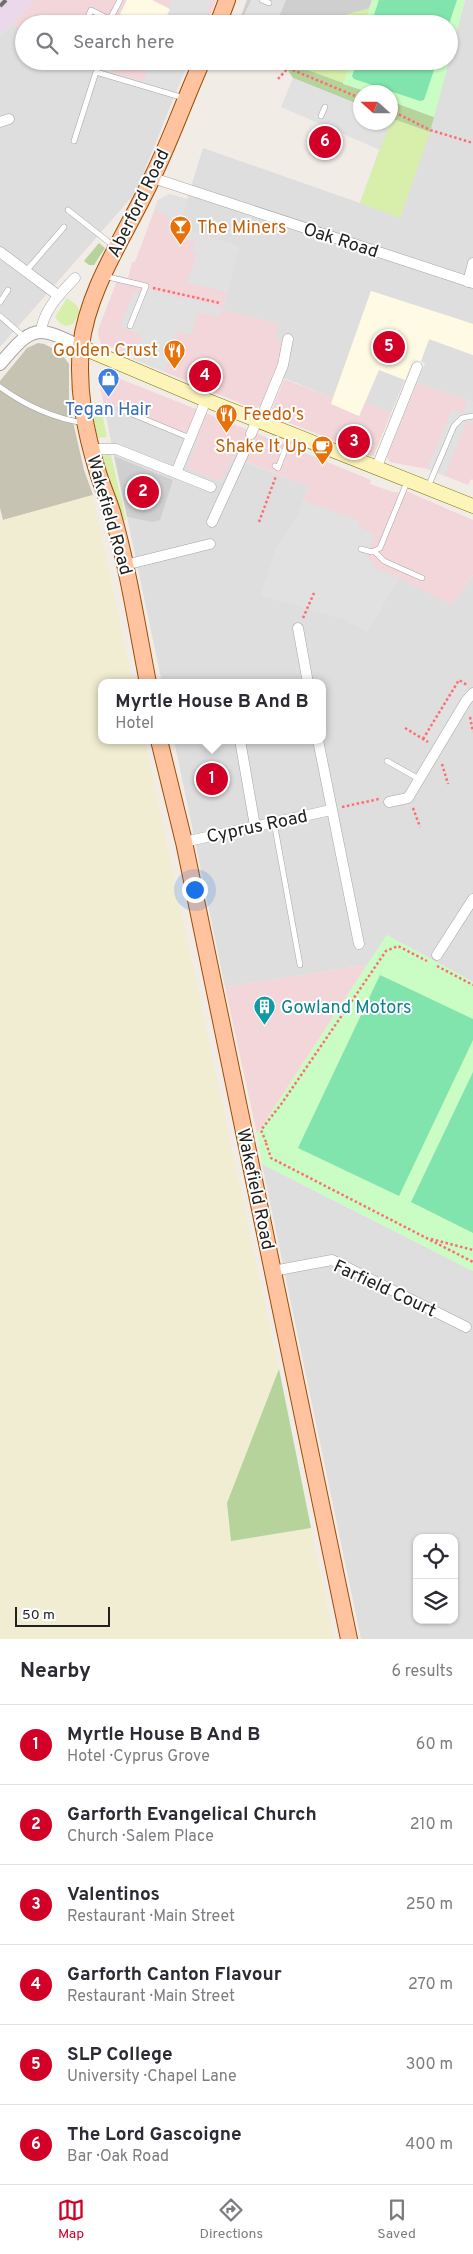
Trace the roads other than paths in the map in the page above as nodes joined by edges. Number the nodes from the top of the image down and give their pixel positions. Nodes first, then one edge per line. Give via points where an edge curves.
1 (120, 0) edge
2 (228, 0) edge
3 (262, 0) edge
4 (269, 3) dead end
5 (89, 15) edge
6 (101, 15) edge
7 (117, 15) edge
8 (222, 15) edge
9 (198, 70) edge
10 (186, 99) junction
11 (325, 107) dead end
12 (321, 116) dead end
13 (74, 141) dead end
14 (153, 178) junction
15 (68, 210) dead end
16 (64, 227) dead end
17 (116, 248) junction
18 (0, 252) edge
19 (473, 264) edge
20 (27, 270) junction
21 (104, 276) junction
22 (75, 278) dead end
23 (470, 282) edge
24 (8, 290) dead end
25 (59, 296) junction
26 (0, 302) edge
27 (0, 316) edge
28 (130, 326) dead end
29 (41, 331) junction
30 (24, 337) junction
31 (288, 338) dead end
32 (81, 347) junction
33 (0, 364) edge
34 (417, 367) dead end
35 (0, 387) edge
36 (206, 400) junction
37 (103, 408) dead end
38 (120, 409) dead end
39 (473, 416) edge
40 (83, 417) junction
41 (258, 420) junction
42 (251, 434) dead end
43 (291, 434) junction
44 (190, 438) junction
45 (91, 449) junction
46 (245, 450) dead end
47 (276, 467) road end
48 (376, 469) junction
49 (176, 473) junction
50 (408, 481) junction
51 (211, 487) dead end
52 (428, 488) junction
53 (473, 506) edge
54 (212, 522) dead end
55 (210, 544) dead end
56 (361, 548) dead end
57 (375, 552) junction
58 (125, 565) junction
59 (422, 578) dead end
60 (298, 628) road end
61 (147, 679) edge
62 (307, 679) edge
63 (473, 693) edge
64 (160, 744) edge
65 (241, 744) edge
66 (319, 744) edge
67 (388, 761) dead end
68 (420, 780) junction
69 (389, 802) road end
70 (331, 810) junction
71 (274, 822) junction
72 (256, 826) junction
73 (184, 842) junction
74 (473, 899) edge
75 (359, 944) dead end
76 (437, 960) road end
77 (300, 965) dead end
78 (273, 1271) junction
79 (466, 1327) dead end
80 (349, 1639) edge

1 - 7 lane
2 - 8 main road
3 - 4 lane
5 - 6 lane via 91,10
9 - 10 main road, Aberford Road
10 - 13 lane via 96,72
10 - 14 main road, Aberford Road
11 - 12 lane
14 - 17 main road, Aberford Road
14 - 23 street, Oak Road
15 - 17 lane
16 - 20 lane
17 - 21 main road, Aberford Road
18 - 20 street
19 - 23 street
20 - 25 street
21 - 28 lane via 146,286
21 - 32 main road, Aberford Road via 85,326
22 - 25 street
24 - 26 lane
25 - 29 street via 46,314
27 - 30 lane
29 - 30 street
29 - 32 street
30 - 33 street
31 - 41 street via 283,365
32 - 36 main road
32 - 40 main road, Wakefield Road
34 - 48 street
35 - 40 lane via 39,410 67,420
36 - 41 main road
36 - 44 street
37 - 40 lane
38 - 44 lane
39 - 52 lane via 462,418 454,426
40 - 45 main road, Wakefield Road
41 - 42 street
41 - 43 main road
43 - 47 lane
43 - 48 main road
44 - 49 street
45 - 49 street via 116,449
45 - 58 main road, Wakefield Road via 112,511
46 - 54 street
48 - 50 main road
49 - 51 street
50 - 52 main road
50 - 57 lane
52 - 53 main road
55 - 58 street
56 - 57 lane
57 - 59 lane via 384,561
58 - 61 main road, Wakefield Road
60 - 62 street
63 - 68 street
64 - 73 main road, Wakefield Road
65 - 72 street
66 - 70 street
67 - 68 lane
68 - 69 street via 408,798
70 - 71 street, Cyprus Road
70 - 75 street
71 - 72 street, Cyprus Road
71 - 77 lane
72 - 73 street, Cyprus Road
73 - 78 main road, Wakefield Road
74 - 76 street
78 - 79 street, Farfield Court via 332,1260
78 - 80 main road, Wakefield Road

